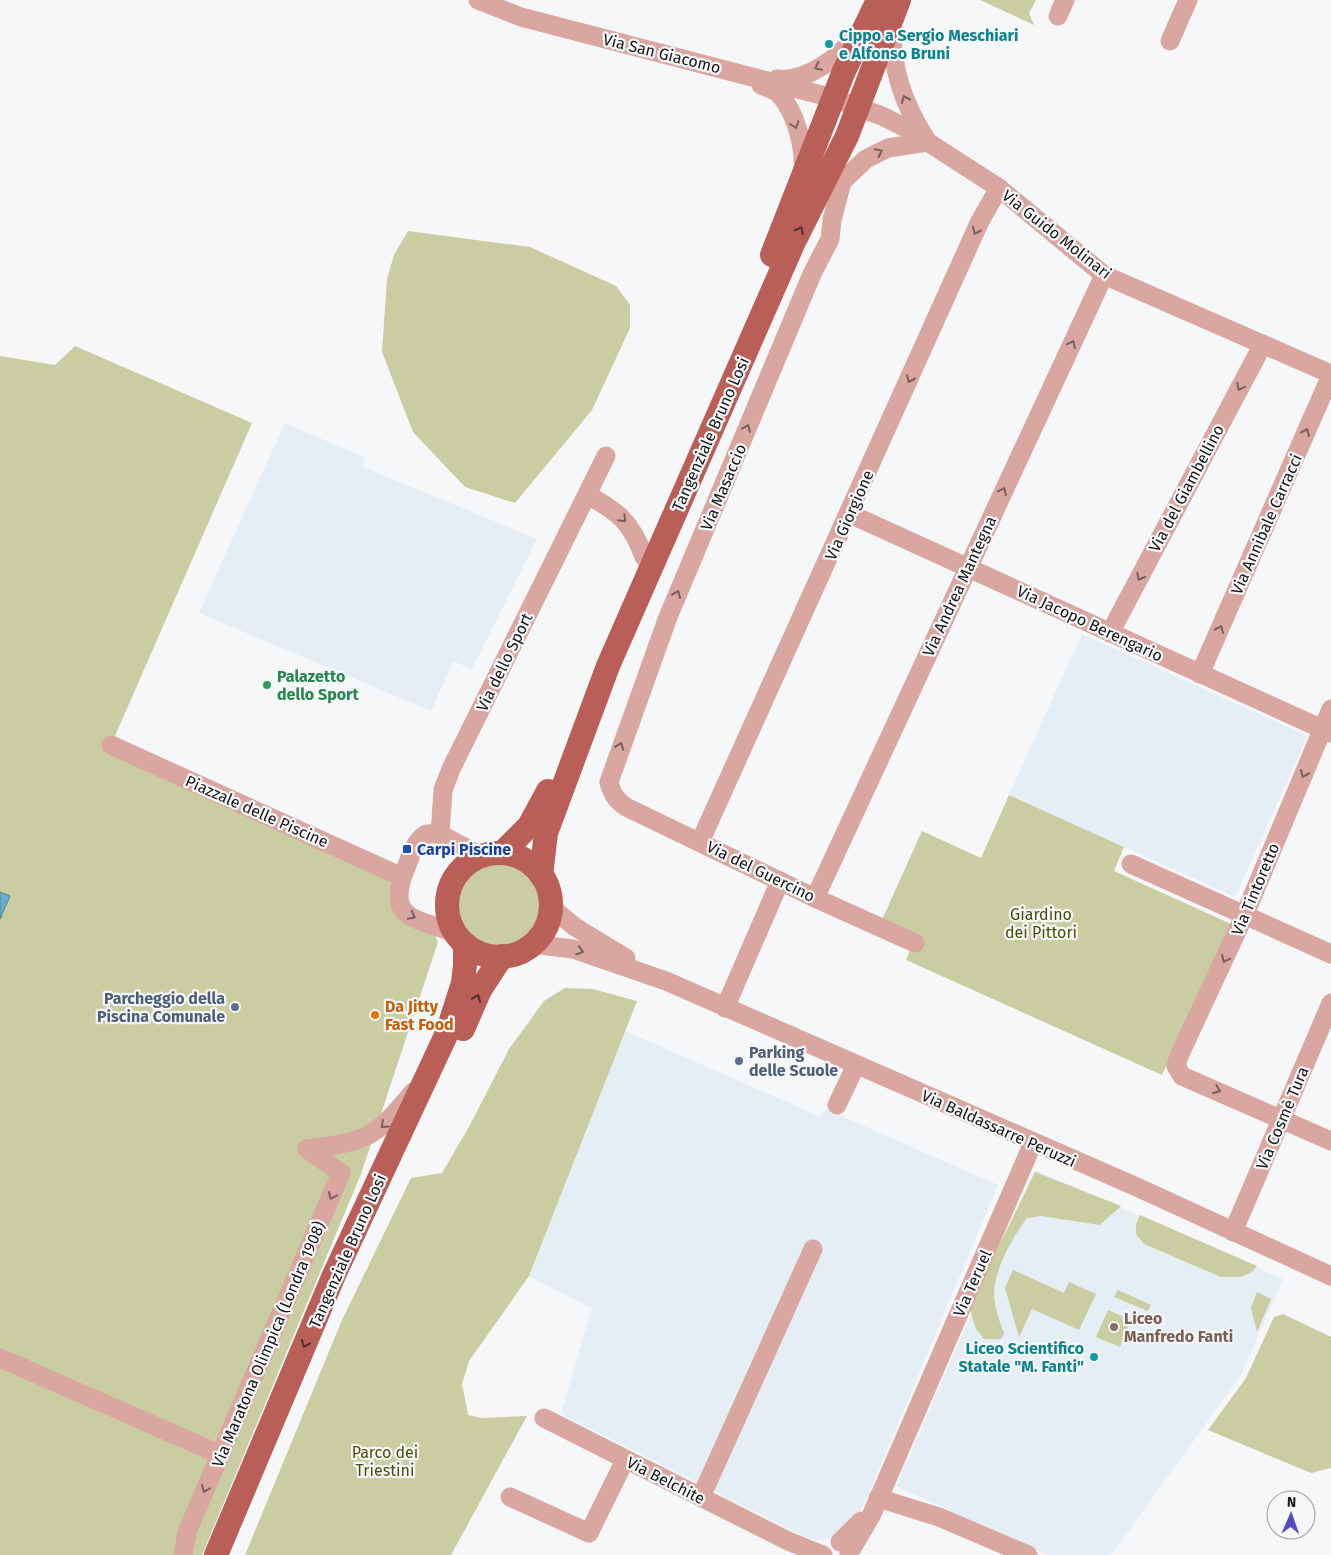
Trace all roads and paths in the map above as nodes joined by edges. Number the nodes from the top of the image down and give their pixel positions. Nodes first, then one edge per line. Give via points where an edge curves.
1 (478, 0) edge
2 (878, 0) edge
3 (1188, 0) edge
4 (896, 9) edge
5 (866, 24) junction
6 (1170, 41) dead end
7 (736, 72) junction
8 (846, 103) junction
9 (928, 142) junction
10 (802, 179) junction
11 (842, 182) junction
12 (998, 188) junction
13 (813, 206) junction
14 (1104, 275) junction
15 (1263, 344) junction
16 (1331, 374) edge
17 (606, 456) dead end
18 (587, 495) junction
19 (850, 514) junction
20 (644, 557) junction
21 (967, 567) junction
22 (1110, 632) junction
23 (1200, 674) junction
24 (1331, 709) edge
25 (1327, 731) edge
26 (111, 745) dead end
27 (611, 793) joint
28 (440, 834) junction
29 (700, 842) junction
30 (492, 854) junction
31 (1131, 864) dead end
32 (541, 875) junction
33 (402, 877) junction
34 (780, 881) junction
35 (814, 898) junction
36 (551, 907) junction
37 (1245, 914) junction
38 (460, 939) junction
39 (915, 943) dead end
40 (532, 944) junction
41 (1331, 954) edge
42 (502, 956) junction
43 (666, 981) junction
44 (1331, 1003) edge
45 (725, 1008) junction
46 (856, 1065) junction
47 (427, 1075) junction
48 (838, 1105) dead end
49 (1282, 1118) junction
50 (1331, 1141) edge
51 (1032, 1143) junction
52 (1233, 1232) junction
53 (813, 1249) dead end
54 (1331, 1276) edge
55 (0, 1358) edge
56 (544, 1418) dead end
57 (219, 1454) junction
58 (625, 1460) junction
59 (510, 1497) dead end
60 (701, 1498) junction
61 (876, 1502) junction
62 (785, 1548) edge
63 (838, 1551) edge
64 (183, 1555) edge
65 (216, 1555) edge
66 (232, 1555) edge
67 (1028, 1555) edge

1 - 7 street, Via San Giacomo via 522,17
2 - 5 main road, Tangenziale Bruno Losi
3 - 6 street
4 - 8 main road, Tangenziale Bruno Losi
9 -> 4 street via 910,110 895,72 892,44
5 -> 7 street via 847,47 827,63 801,76 780,79
5 - 8 main road, Tangenziale Bruno Losi
7 - 8 street, Via San Giacomo
7 -> 10 street via 778,94 788,108 795,122 804,161
8 - 9 street, Via Guido Molinari via 890,120
8 - 10 main road, Tangenziale Bruno Losi
8 - 13 main road, Tangenziale Bruno Losi
11 -> 9 street via 866,159 888,148
9 - 12 street, Via Guido Molinari
10 - 20 main road, Tangenziale Bruno Losi
11 - 13 street
27 -> 11 street, Via Masaccio via 609,782 615,761 665,624 812,274 830,239
12 - 14 street, Via Guido Molinari
12 -> 19 street, Via Giorgione via 980,221
32 -> 13 main road, Tangenziale Bruno Losi via 546,833 608,666
14 - 15 street, Via Guido Molinari
21 -> 14 street, Via Andrea Mantegna
15 - 16 street, Via Guido Molinari
15 -> 22 street, Via del Giambellino
23 -> 16 street, Via Annibale Carracci
17 - 18 street, Via dello Sport
18 -> 20 street via 620,516 631,528
18 - 28 street, Via dello Sport via 452,769 443,790
19 - 21 street, Via Jacopo Berengario
19 - 29 street, Via Giorgione
20 - 30 main road, Tangenziale Bruno Losi via 543,802 529,826
21 - 22 street, Via Jacopo Berengario
21 - 35 street, Via Andrea Mantegna
22 - 23 street, Via Jacopo Berengario
23 - 25 street, Via Jacopo Berengario
24 - 25 street, Via Tintoretto
25 -> 37 street, Via Tintoretto
26 - 33 street, Piazzale delle Piscine
27 - 29 street, Via del Guercino via 626,807
28 - 30 street
28 - 33 street via 426,834 416,843
29 - 34 street, Via del Guercino
30 - 32 main road via 513,855 528,862
30 - 38 main road via 467,863 449,889 446,905 449,920
31 - 37 street
32 - 36 main road via 549,891
33 -> 38 street via 398,896 403,911
34 - 35 street, Via del Guercino
34 - 45 street
35 - 39 street, Via del Guercino
36 - 40 main road via 548,923
36 - 43 street, Via Baldassarre Peruzzi via 594,939
37 - 41 street
37 -> 49 street, Via Tintoretto via 1176,1066 1182,1076
38 - 42 main road via 478,952
38 - 47 main road, Tangenziale Bruno Losi via 465,965 458,1002
40 - 42 main road
40 -> 43 street, Via Baldassarre Peruzzi via 573,949
66 -> 42 main road, Tangenziale Bruno Losi via 418,1126 480,990
43 - 45 street, Via Baldassarre Peruzzi
44 - 49 street, Via Cosmè Tura
45 - 46 street, Via Baldassarre Peruzzi
46 - 48 street
46 - 51 street, Via Baldassarre Peruzzi
47 -> 57 street, Via Maratona Olimpica (Londra 1908) via 376,1132 349,1144 308,1149 341,1173
47 -> 65 main road, Tangenziale Bruno Losi via 334,1275
49 - 50 street
49 - 52 street, Via Cosmè Tura
51 - 52 street, Via Baldassarre Peruzzi
51 - 61 street, Via Teruel
52 - 54 street, Via Baldassarre Peruzzi
53 - 60 street
55 - 57 street
56 - 58 street, Via Belchite
57 -> 64 street, Via Maratona Olimpica (Londra 1908) via 187,1532
58 - 59 street via 589,1533
58 - 60 street, Via Belchite
60 - 62 street, Via Belchite
61 - 63 street, Via Teruel
61 - 67 street via 939,1517
62 - 63 street, Via Belchite via 818,1546

